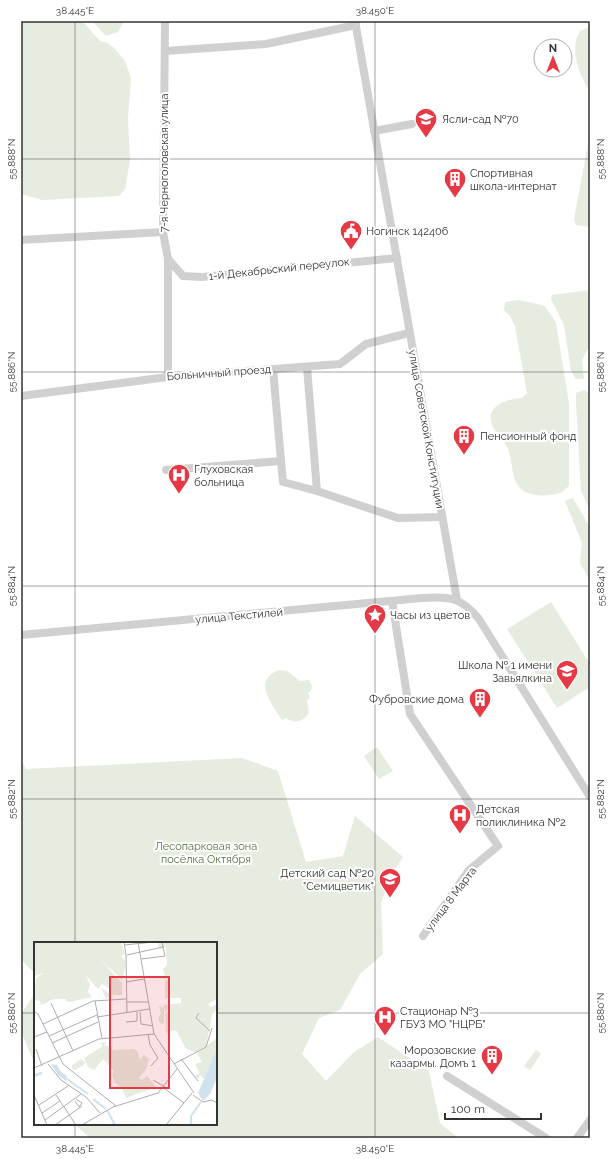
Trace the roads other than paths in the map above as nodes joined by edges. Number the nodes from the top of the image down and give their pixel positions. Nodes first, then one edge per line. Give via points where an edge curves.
1 (165, 21) edge
2 (356, 23) edge
3 (165, 51) junction
4 (412, 124) dead end
5 (374, 131) junction
6 (163, 232) junction
7 (21, 240) edge
8 (397, 258) junction
9 (168, 259) junction
10 (409, 334) junction
11 (307, 367) junction
12 (273, 369) junction
13 (168, 377) junction
14 (21, 396) edge
15 (281, 461) junction
16 (166, 470) dead end
17 (317, 491) junction
18 (442, 517) junction
19 (457, 600) junction
20 (392, 601) junction
21 (21, 635) edge
22 (590, 797) edge
23 (424, 936) dead end
24 (448, 1076) dead end
25 (590, 1120) edge
26 (546, 1138) edge
27 (577, 1138) edge

1 - 3 street, 7-я Черноголовская улица
2 - 3 street via 266,44
2 - 5 street, улица Советской Конституции
3 - 6 street, 7-я Черноголовская улица
4 - 5 street
5 - 8 street, улица Советской Конституции
6 - 7 street
6 - 9 street, 7-я Черноголовская улица
8 - 9 street, 1-й Декабрьский переулок via 202,277 183,276
8 - 10 street, улица Советской Конституции
9 - 13 street, 7-я Черноголовская улица
10 - 11 street, Больничный проезд via 366,344 340,364
10 - 18 street, улица Советской Конституции
11 - 12 street, Больничный проезд
11 - 17 street
12 - 13 street, Больничный проезд
12 - 15 street
13 - 14 street, Больничный проезд
15 - 16 street
15 - 17 street via 283,482
17 - 18 street via 398,518
18 - 19 street, улица Советской Конституции
19 - 20 street, улица Текстилей via 434,597
19 - 22 street via 467,605 479,618
20 - 21 street, улица Текстилей
20 - 23 street, улица 8 Марта via 410,714 498,846 469,870
24 - 26 street
25 - 27 street

